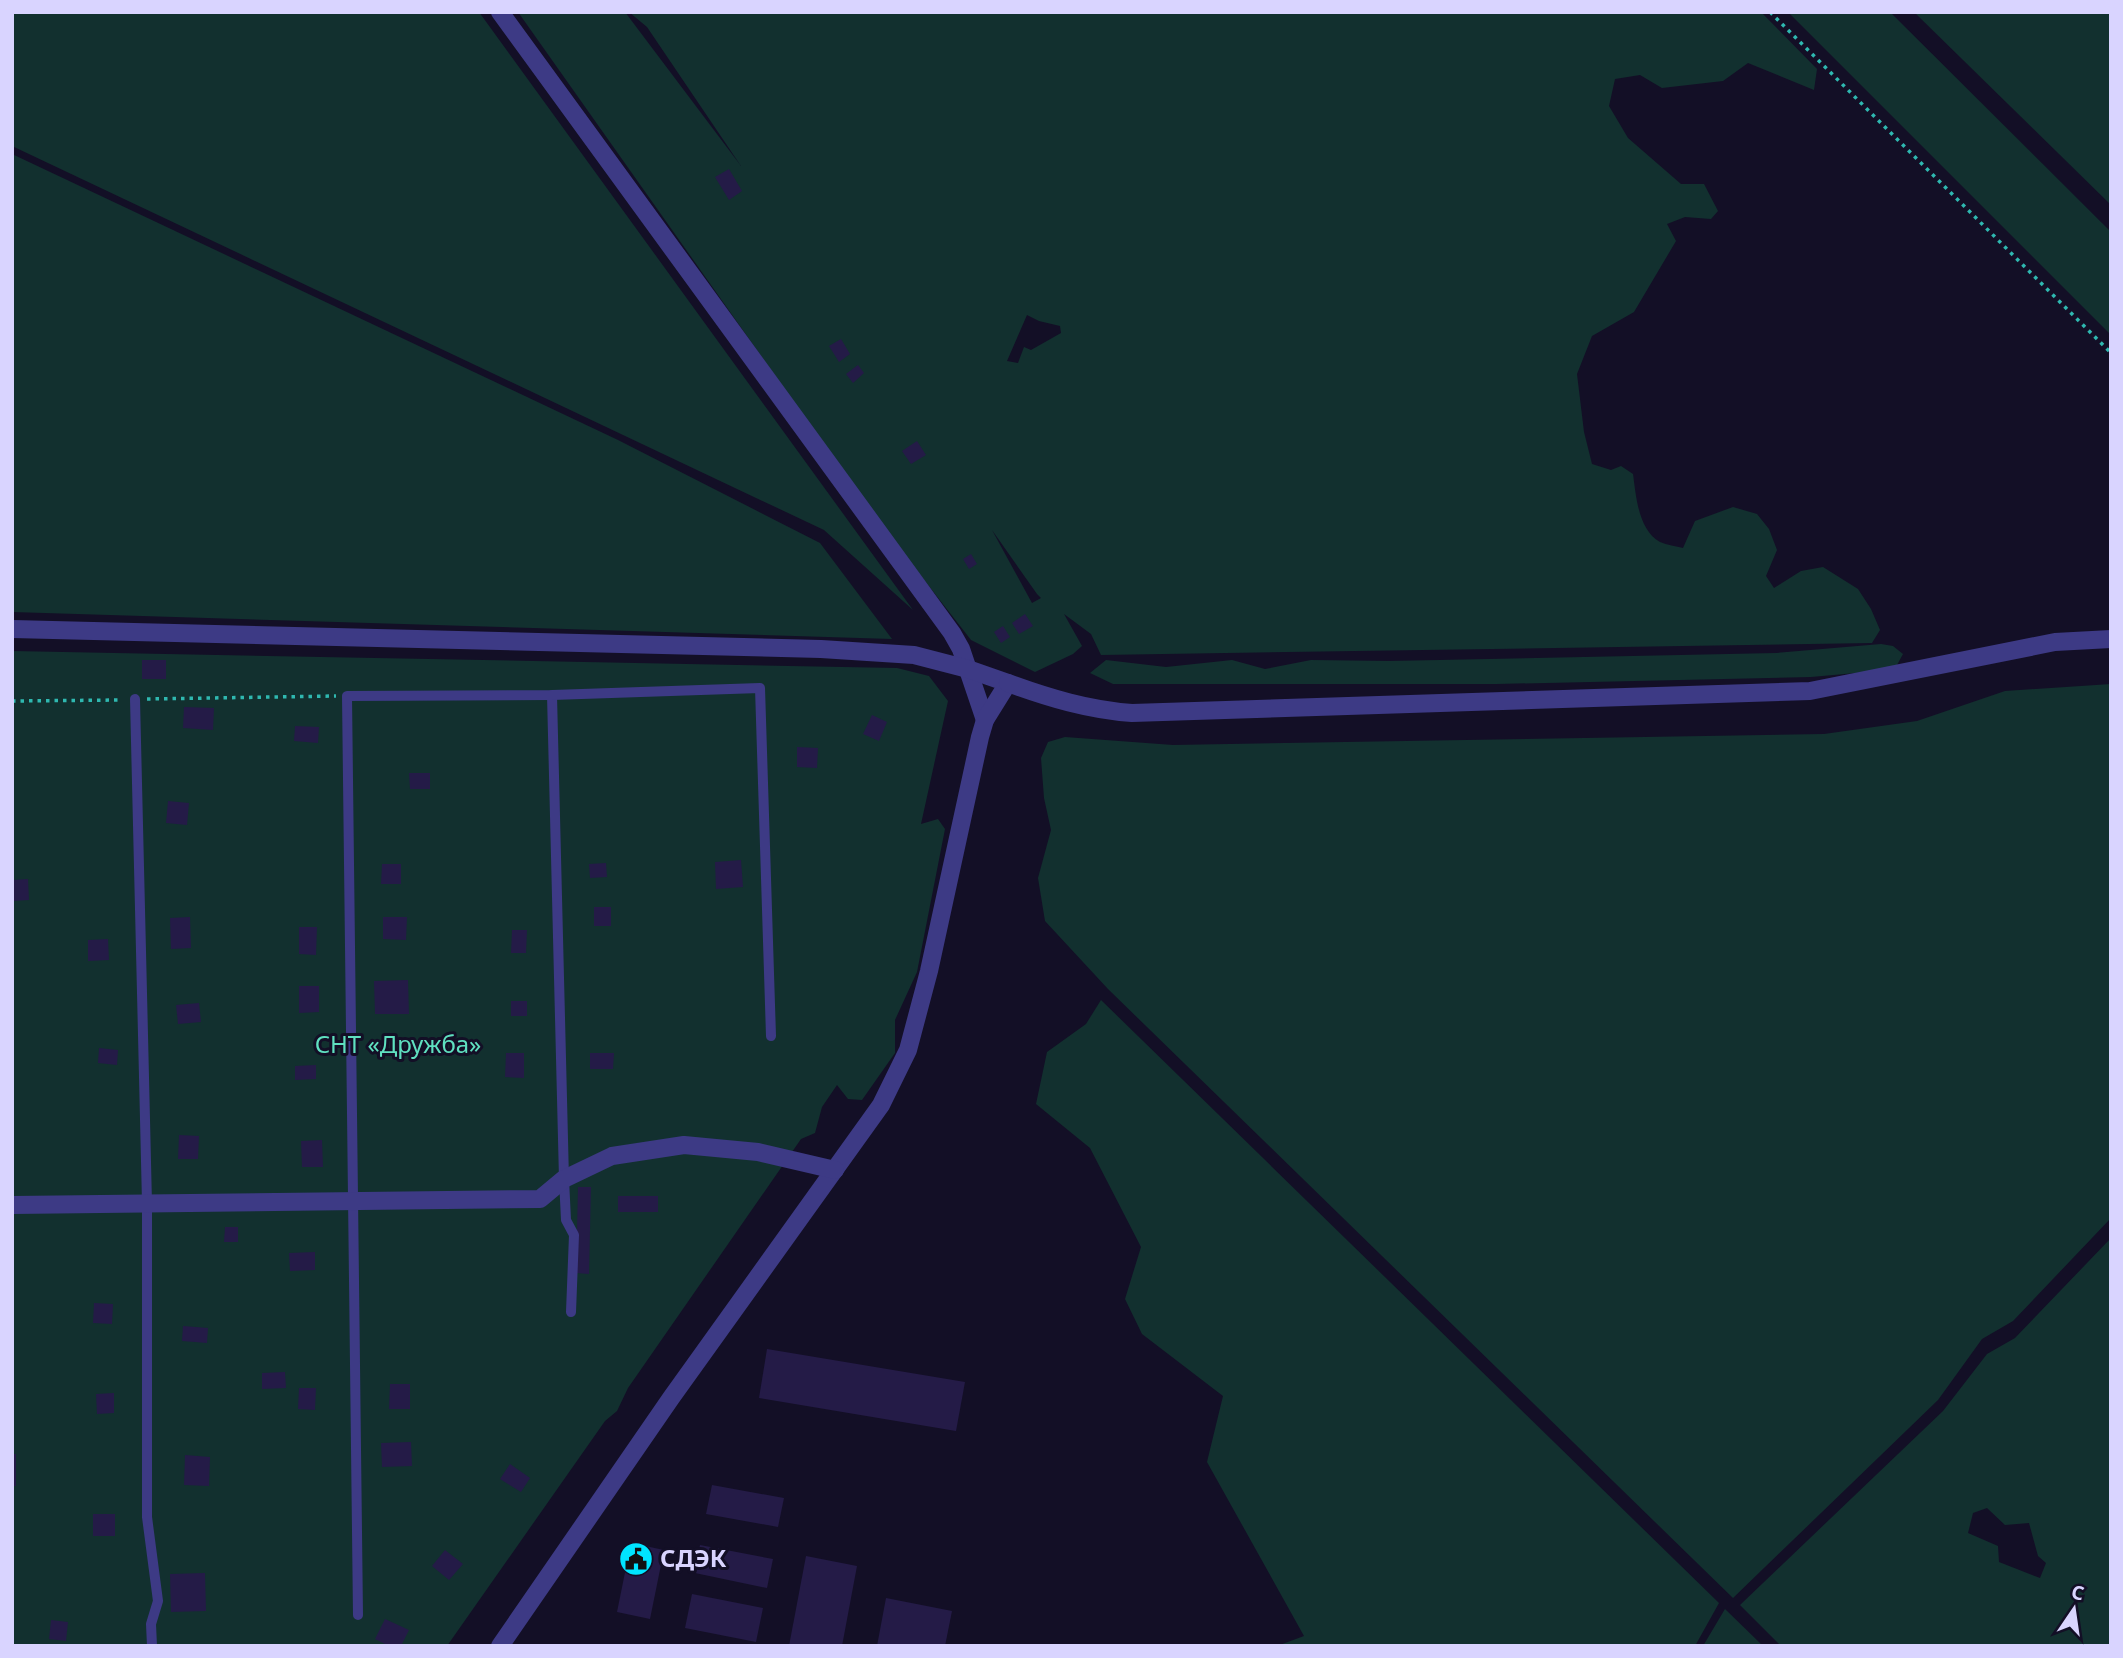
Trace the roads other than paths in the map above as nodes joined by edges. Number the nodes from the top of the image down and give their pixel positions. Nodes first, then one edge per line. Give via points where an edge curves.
1 (500, 12) edge
2 (12, 629) edge
3 (2111, 639) edge
4 (968, 669) junction
5 (1008, 683) junction
6 (552, 695) junction
7 (135, 699) road end
8 (985, 720) junction
9 (771, 1036) dead end
10 (835, 1170) junction
11 (564, 1180) junction
12 (353, 1201) junction
13 (147, 1203) junction
14 (12, 1205) edge
15 (571, 1312) dead end
16 (358, 1615) dead end
17 (152, 1646) edge
18 (500, 1646) edge

1 - 4 street via 952,633
2 - 4 street via 821,649 914,655
3 - 5 street via 2054,642 1810,691 1132,713 1077,705
4 - 5 street
4 - 8 street
5 - 8 street
6 - 9 lane via 760,688
6 - 11 lane
6 - 12 lane via 347,696
7 - 13 lane
8 - 10 street via 908,1050 881,1105
10 - 11 street via 758,1152 684,1145 612,1156
10 - 18 street
11 - 12 street via 540,1199
11 - 15 lane via 566,1220 574,1235
12 - 13 street
12 - 16 lane
13 - 14 street
13 - 17 lane via 147,1517 158,1601 151,1624

